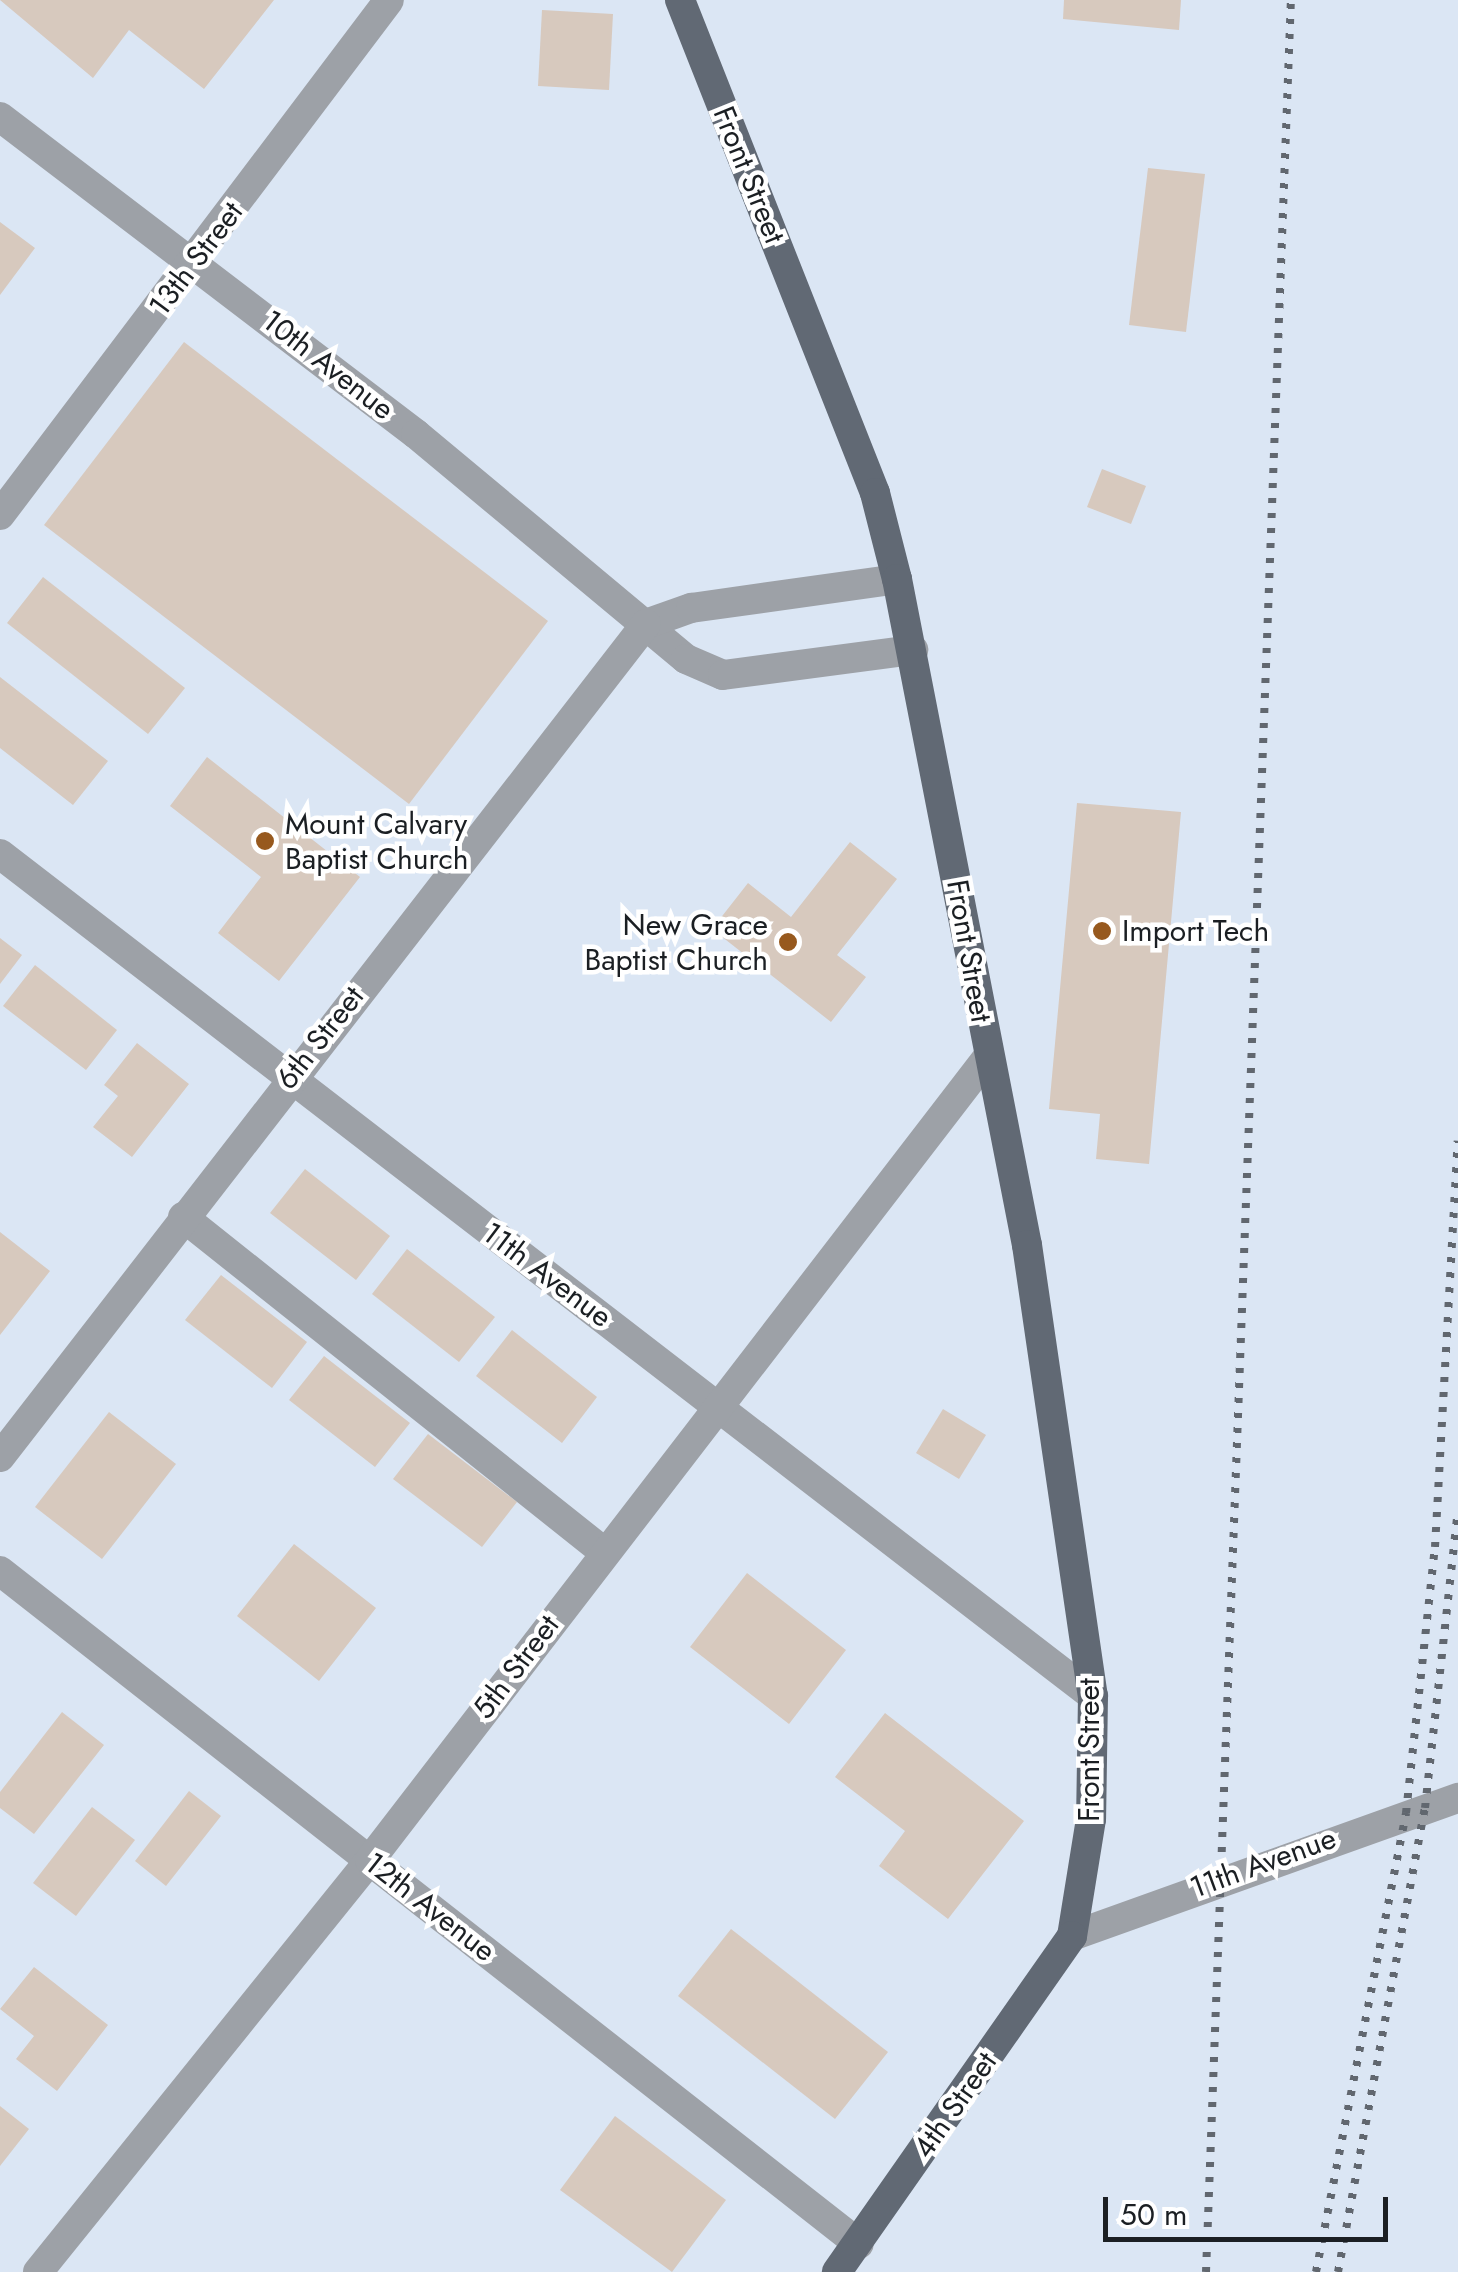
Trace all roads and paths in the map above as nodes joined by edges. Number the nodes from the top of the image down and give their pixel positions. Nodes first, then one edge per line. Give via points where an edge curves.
1 (389, 0) edge
2 (680, 0) edge
3 (0, 116) edge
4 (195, 261) junction
5 (0, 515) edge
6 (898, 579) junction
7 (646, 624) junction
8 (913, 650) junction
9 (0, 854) edge
10 (988, 1057) junction
11 (289, 1077) junction
12 (183, 1217) junction
13 (716, 1404) junction
14 (0, 1458) edge
15 (604, 1552) junction
16 (0, 1571) edge
17 (1093, 1696) junction
18 (1458, 1798) edge
19 (370, 1860) junction
20 (1072, 1936) junction
21 (859, 2244) junction
22 (38, 2272) edge
23 (837, 2272) edge

1 - 4 street, 13th Street
2 - 6 main road, Front Street via 876,493
3 - 4 street, 10th Avenue
4 - 5 street, 13th Street
4 - 7 street, 10th Avenue
6 - 7 street via 691,608
6 - 8 main road, Front Street
7 - 8 street, 10th Avenue via 686,660 723,675
7 - 11 street, 6th Street
8 - 10 main road, Front Street
9 - 11 street, 11th Avenue
10 - 13 street, 5th Street
10 - 17 main road, Front Street via 1061,1443
11 - 12 street, 6th Street
11 - 13 street, 11th Avenue
12 - 14 street, 6th Street
12 - 15 street
13 - 15 street, 5th Street
13 - 17 street, 11th Avenue
15 - 19 street, 5th Street
16 - 19 street, 12th Avenue
17 - 20 main road, Front Street via 1092,1819
18 - 20 street, 11th Avenue
19 - 21 street, 12th Avenue
19 - 22 street, 5th Street
20 - 21 main road, 4th Street
21 - 23 main road, 4th Street

